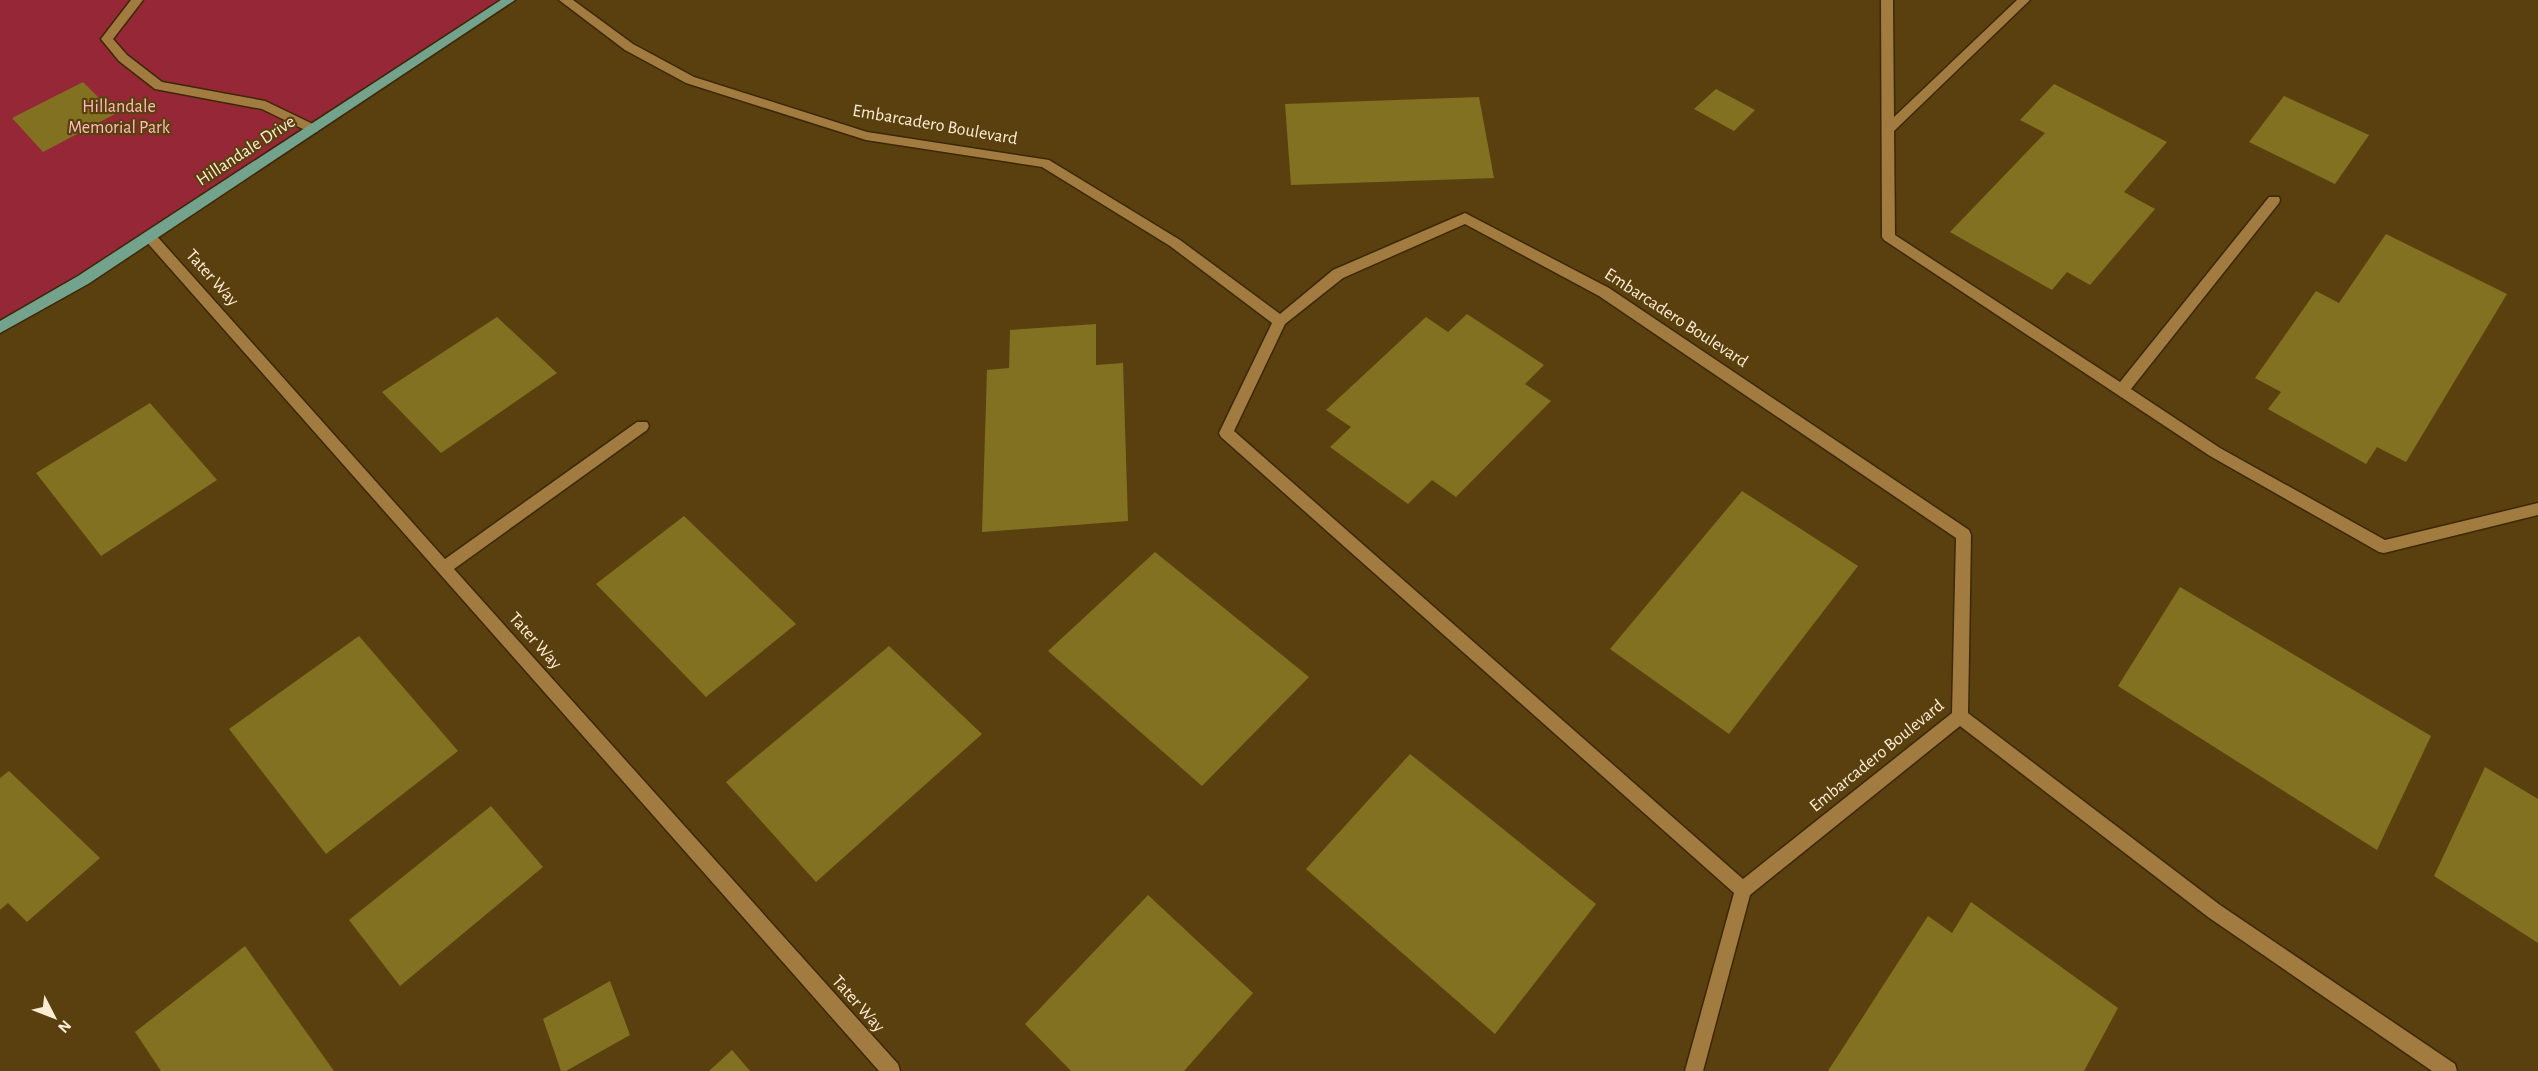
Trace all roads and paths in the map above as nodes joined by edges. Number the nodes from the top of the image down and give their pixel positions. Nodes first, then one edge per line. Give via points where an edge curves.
1 (137, 0) edge
2 (509, 0) edge
3 (565, 0) edge
4 (1887, 0) edge
5 (2024, 0) edge
6 (313, 129) junction
7 (1888, 130) junction
8 (2274, 200) dead end
9 (149, 236) junction
10 (1280, 321) junction
11 (0, 328) edge
12 (2122, 390) junction
13 (642, 426) dead end
14 (2536, 506) edge
15 (444, 568) junction
16 (1960, 716) junction
17 (1743, 890) junction
18 (891, 1071) edge
19 (1694, 1071) edge
20 (2448, 1071) edge

1 - 6 street via 107,39 123,58 159,86 265,105
2 - 6 main road, Hillandale Drive
3 - 10 street, Embarcadero Boulevard via 629,47 690,80 866,136 1045,163 1175,243
4 - 7 street
5 - 7 street
6 - 9 main road, Hillandale Drive
7 - 12 street via 1888,237
8 - 12 street
9 - 11 main road, Hillandale Drive
9 - 15 street, Tater Way
10 - 16 street, Embarcadero Boulevard via 1338,274 1465,218 1604,292 1964,535
10 - 17 street, Embarcadero Boulevard via 1226,433
12 - 14 street via 2215,452 2384,547
13 - 15 street
15 - 18 street, Tater Way
16 - 17 street, Embarcadero Boulevard
16 - 20 street via 2214,912
17 - 19 street

